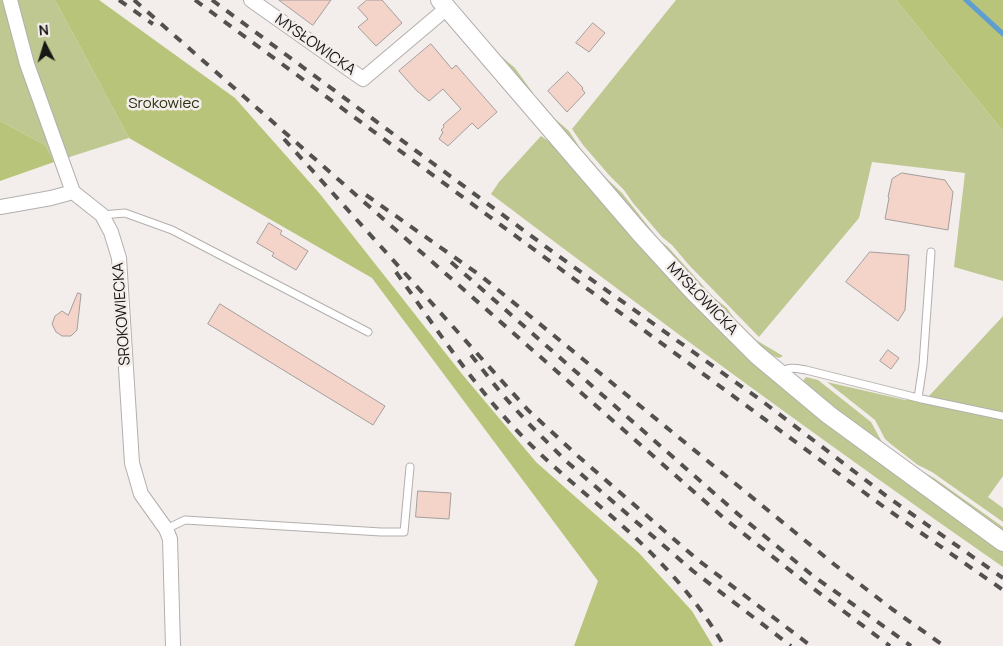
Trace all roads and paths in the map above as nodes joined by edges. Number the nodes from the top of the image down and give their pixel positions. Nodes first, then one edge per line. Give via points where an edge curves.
1 (10, 0) edge
2 (251, 0) edge
3 (444, 4) edge
4 (73, 192) junction
5 (0, 207) edge
6 (102, 215) junction
7 (931, 252) dead end
8 (368, 332) dead end
9 (779, 374) junction
10 (918, 398) junction
11 (1003, 416) edge
12 (410, 467) dead end
13 (166, 529) junction
14 (1003, 542) edge
15 (173, 646) edge

1 - 4 street via 27,64
2 - 3 street, MYSŁOWICKA via 362,79
3 - 9 street, MYSŁOWICKA via 669,265
4 - 5 street
4 - 6 street, SROKOWIECKA
6 - 8 lane via 125,213 172,230
6 - 13 street, SROKOWIECKA via 119,258 132,463 141,494
7 - 10 lane
9 - 10 lane via 786,368 806,370
9 - 14 street, MYSŁOWICKA via 872,447
10 - 11 lane
12 - 13 lane via 404,532 185,520
13 - 15 street, SROKOWIECKA via 170,539

